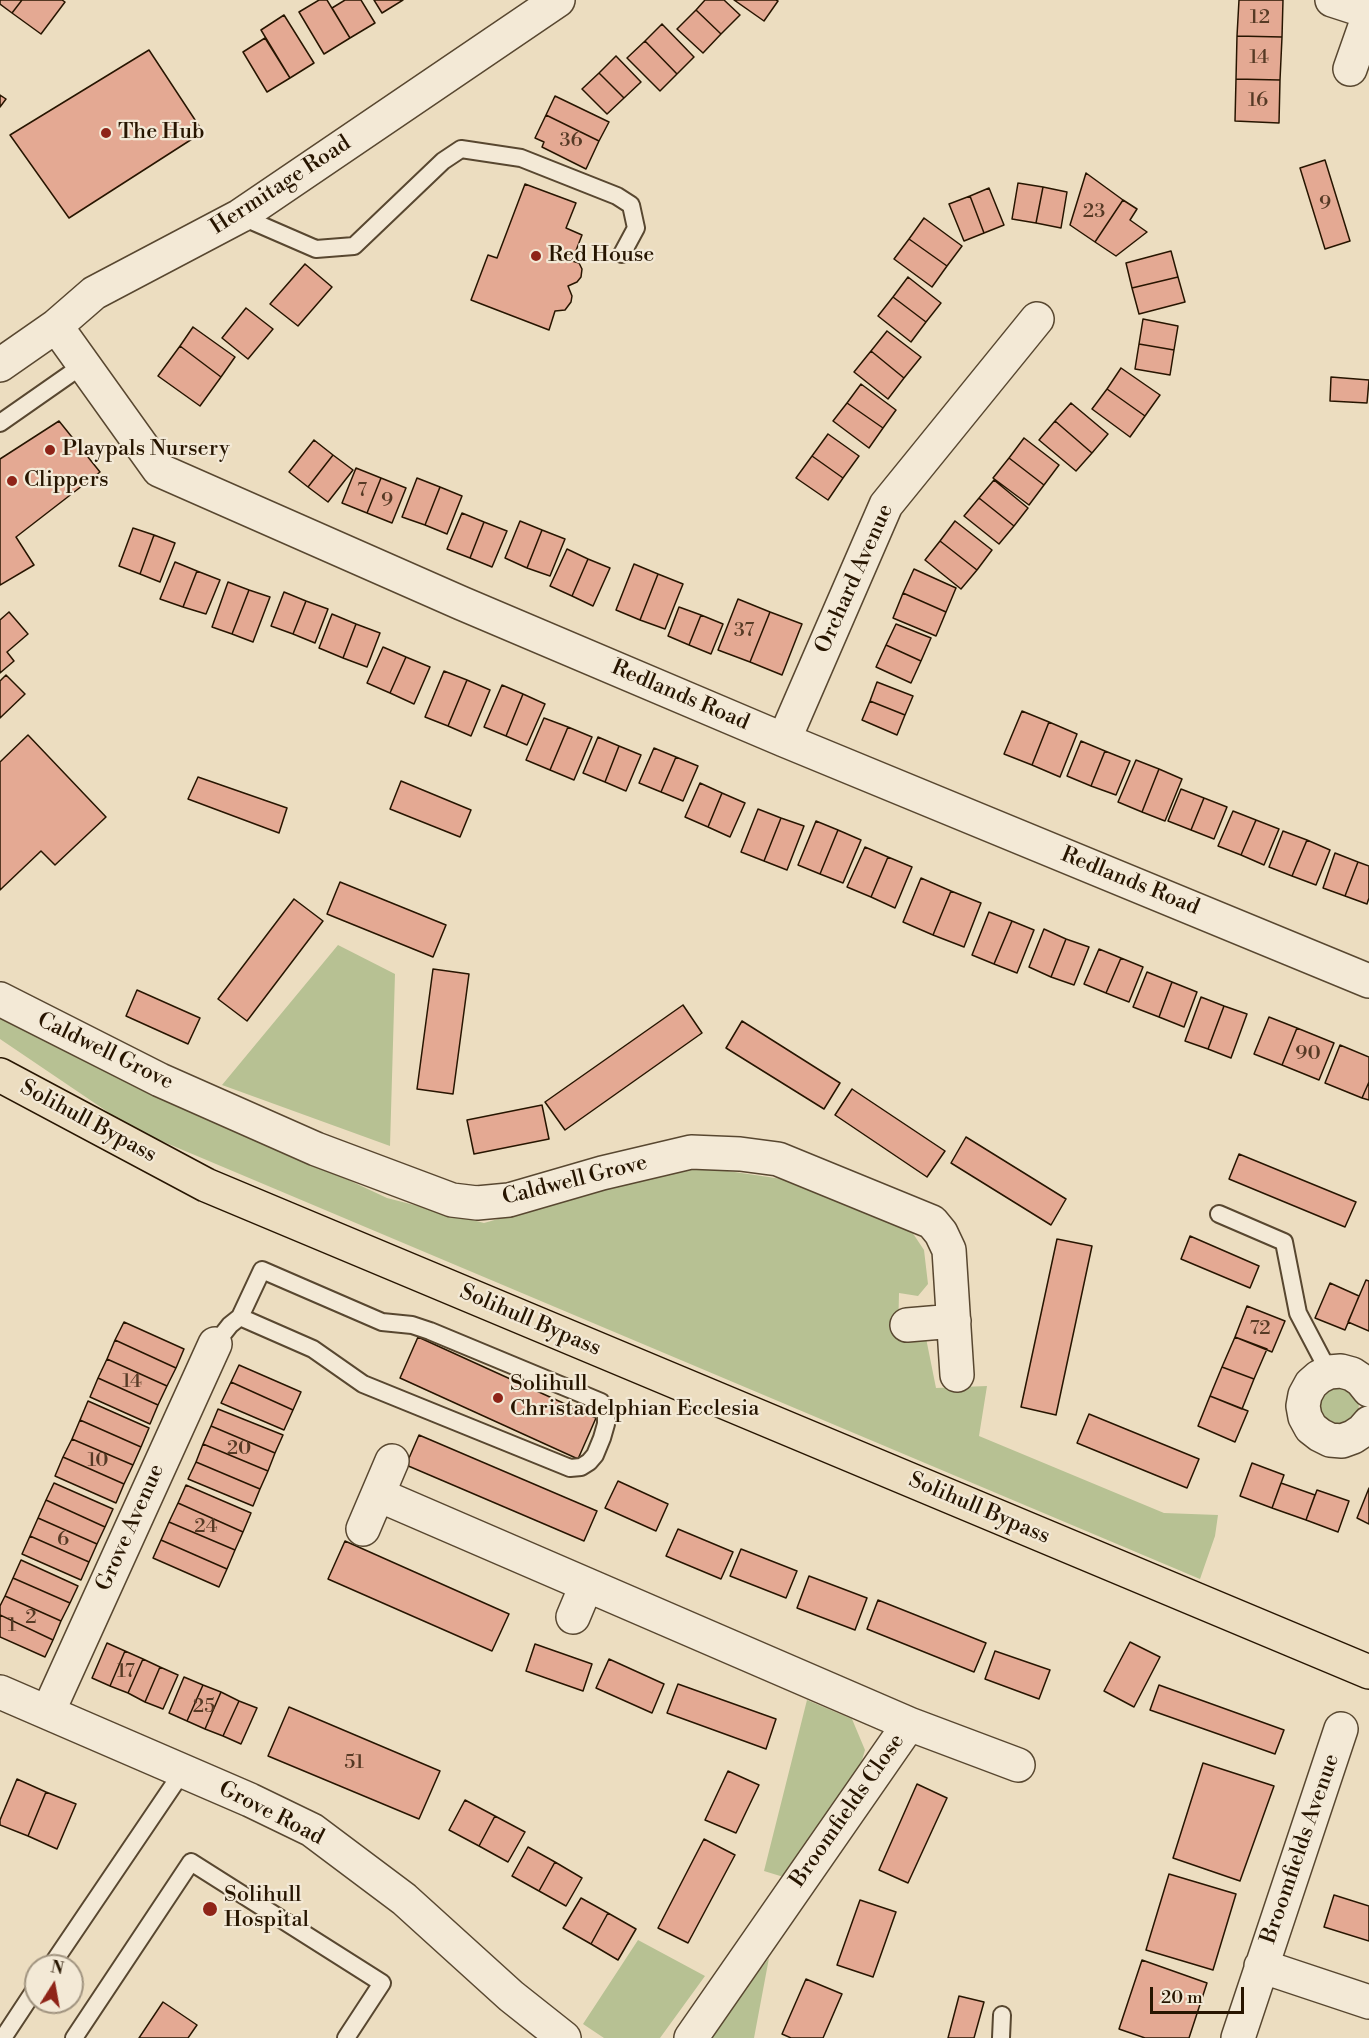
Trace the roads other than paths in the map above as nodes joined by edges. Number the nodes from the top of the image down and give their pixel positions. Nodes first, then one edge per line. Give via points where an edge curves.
1 (558, 0) edge
2 (1332, 0) edge
3 (1369, 13) edge
4 (1350, 69) dead end
5 (240, 216) junction
6 (622, 254) dead end
7 (1036, 319) dead end
8 (56, 326) junction
9 (83, 364) junction
10 (0, 365) edge
11 (0, 423) edge
12 (784, 740) junction
13 (1369, 981) edge
14 (0, 999) edge
15 (0, 1075) edge
16 (1219, 1214) dead end
17 (240, 1317) junction
18 (954, 1321) junction
19 (906, 1324) dead end
20 (215, 1344) joint
21 (1329, 1372) junction
22 (957, 1375) dead end
23 (1369, 1390) edge
24 (1369, 1422) edge
25 (392, 1461) dead end
26 (379, 1495) junction
27 (363, 1529) dead end
28 (586, 1586) junction
29 (573, 1617) dead end
30 (1369, 1672) edge
31 (0, 1692) edge
32 (48, 1712) junction
33 (909, 1724) junction
34 (1341, 1728) dead end
35 (1018, 1765) dead end
36 (183, 1771) junction
37 (59, 1954) edge
38 (1261, 1966) junction
39 (1369, 2002) edge
40 (24, 2006) edge
41 (1002, 2015) dead end
42 (3, 2038) edge
43 (75, 2038) edge
44 (346, 2038) edge
45 (564, 2038) edge
46 (691, 2038) edge
47 (1001, 2038) edge
48 (1238, 2038) edge

1 - 5 street, Hermitage Road
2 - 3 street
3 - 4 street
5 - 6 lane via 316,249 354,246 443,161 461,149 521,158 631,205 636,228
5 - 8 street, Hermitage Road via 93,292
7 - 12 street, Orchard Avenue via 886,505
8 - 9 street, Redlands Road
8 - 10 street, Hermitage Road
9 - 11 lane
9 - 12 street, Redlands Road via 159,470
12 - 13 street, Redlands Road
14 - 18 street, Caldwell Grove via 180,1089 316,1149 452,1200 509,1200 691,1152 778,1159 932,1222 949,1250
15 - 30 highway, Solihull Bypass via 206,1185
16 - 21 lane via 1284,1242 1298,1313
17 - 17 lane via 262,1270 382,1322 430,1331 601,1402 606,1410 602,1438 589,1462 570,1468 363,1384 313,1349
17 - 20 lane
18 - 19 street
18 - 22 street, Caldwell Grove
20 - 32 street, Grove Avenue
21 - 23 street via 1352,1374
21 - 24 street via 1311,1384 1305,1395 1305,1418 1311,1428 1330,1440 1342,1440 1362,1431
25 - 26 street
26 - 27 street
26 - 28 street, Broomfields Close
28 - 29 street
28 - 33 street, Broomfields Close
31 - 32 street, Grove Road
32 - 36 street, Grove Road
33 - 35 street
33 - 46 street, Broomfields Close
34 - 38 street, Broomfields Avenue
36 - 37 lane
36 - 45 street, Grove Road via 312,1830 404,1899 511,1996
38 - 39 street
38 - 48 street, Broomfields Avenue
40 - 42 lane
41 - 47 lane
43 - 44 lane via 191,1862 382,1983

